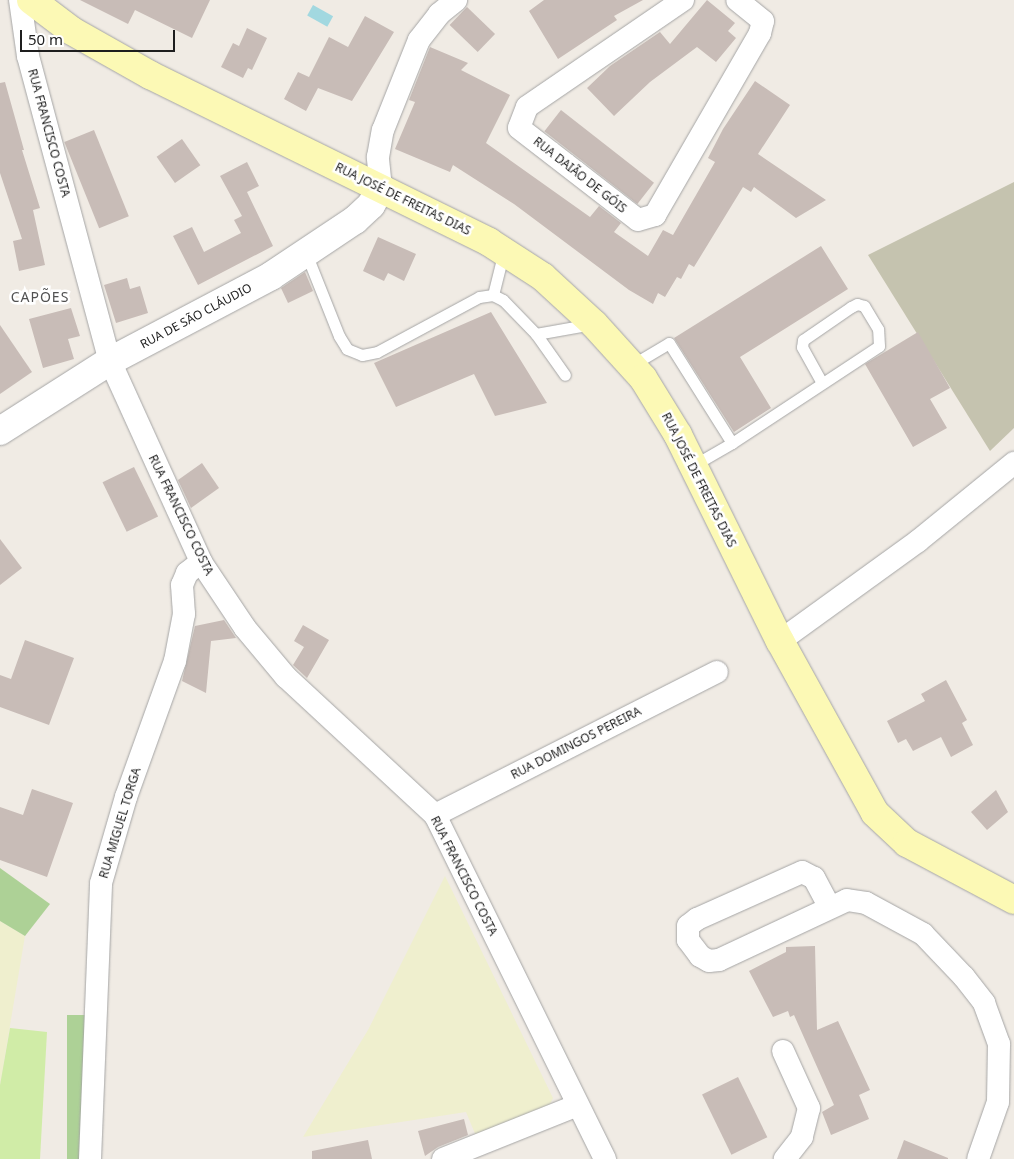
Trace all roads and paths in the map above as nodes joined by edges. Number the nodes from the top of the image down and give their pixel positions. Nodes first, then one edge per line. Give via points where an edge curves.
1 (20, 0) edge
2 (31, 0) edge
3 (456, 0) edge
4 (682, 0) edge
5 (737, 0) edge
6 (380, 188) junction
7 (504, 251) junction
8 (306, 252) junction
9 (493, 295) junction
10 (594, 324) junction
11 (536, 334) junction
12 (110, 361) junction
13 (632, 366) junction
14 (565, 375) dead end
15 (822, 383) junction
16 (0, 431) edge
17 (732, 443) junction
18 (1014, 463) edge
19 (694, 465) junction
20 (201, 562) junction
21 (780, 641) junction
22 (716, 672) dead end
23 (435, 815) junction
24 (1014, 900) edge
25 (830, 906) junction
26 (784, 1051) dead end
27 (578, 1105) junction
28 (90, 1159) edge
29 (443, 1159) edge
30 (605, 1159) edge
31 (785, 1159) edge
32 (978, 1159) edge

1 - 12 street, RUA FRANCISCO COSTA via 28,56
2 - 6 main road, RUA JOSÉ DE FREITAS DIAS via 72,31 117,58
3 - 6 street via 439,14 419,40 383,130 378,157
4 - 5 street, RUA DAIÃO DE GÓIS via 527,107 519,128 638,220 655,215 760,33 763,21
6 - 7 main road, RUA JOSÉ DE FREITAS DIAS
6 - 8 street, RUA DE SÃO CLÁUDIO via 371,205 355,220
7 - 9 lane
7 - 10 main road, RUA JOSÉ DE FREITAS DIAS via 543,277
8 - 9 lane via 339,336 347,349 362,355 377,352 479,297
8 - 12 street, RUA DE SÃO CLÁUDIO via 271,276
9 - 11 lane via 503,300
10 - 11 lane
10 - 13 main road, RUA JOSÉ DE FREITAS DIAS
11 - 14 lane
12 - 16 street, RUA DE SÃO CLÁUDIO
12 - 20 street, RUA FRANCISCO COSTA
13 - 17 lane via 669,343
13 - 19 main road, RUA JOSÉ DE FREITAS DIAS via 665,412
15 - 15 lane via 880,346 878,329 864,306 857,304 803,340 802,347
15 - 17 lane
17 - 19 lane
18 - 21 street via 918,541
19 - 21 main road, RUA JOSÉ DE FREITAS DIAS
20 - 23 street, RUA FRANCISCO COSTA via 245,628 286,677
20 - 28 street, RUA MIGUEL TORGA via 187,573 182,585 184,614 176,661 126,797 101,883
21 - 24 main road, RUA JOSÉ DE FREITAS DIAS via 875,813 907,843
22 - 23 street, RUA DOMINGOS PEREIRA
23 - 27 street, RUA FRANCISCO COSTA
25 - 25 street via 814,878 802,872 697,918 688,926 688,940 700,956 709,961 719,960
25 - 32 street via 847,900 866,903 923,934 964,977 984,1004 999,1044 998,1102
26 - 31 street via 809,1108 802,1137
27 - 29 street
27 - 30 street, RUA FRANCISCO COSTA

